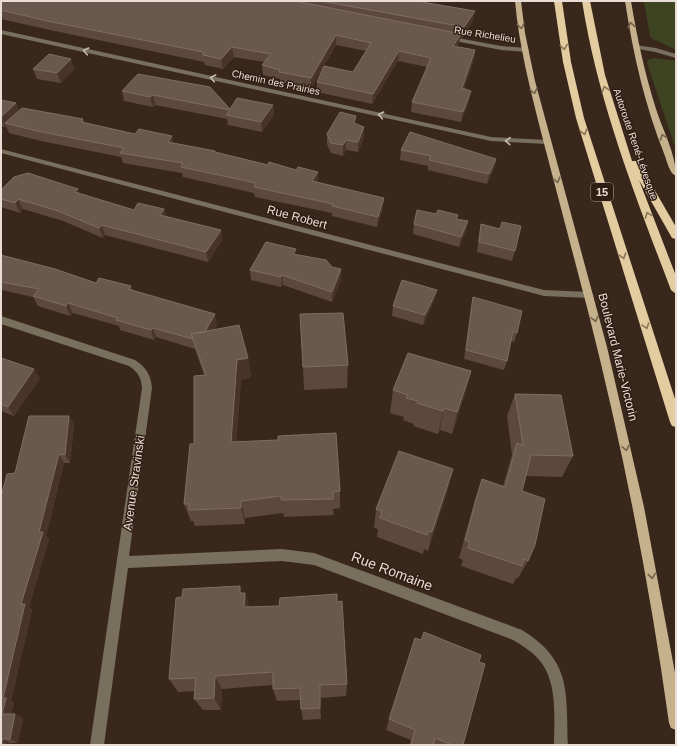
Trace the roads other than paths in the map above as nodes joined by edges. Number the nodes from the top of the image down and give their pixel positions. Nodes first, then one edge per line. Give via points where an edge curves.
1 (518, 1) edge
2 (558, 1) edge
3 (586, 1) edge
4 (628, 1) edge
5 (1, 32) edge
6 (439, 36) edge
7 (635, 47) junction
8 (526, 50) junction
9 (676, 56) edge
10 (621, 139) junction
11 (547, 142) junction
12 (1, 151) edge
13 (676, 174) edge
14 (676, 236) edge
15 (676, 290) edge
16 (589, 295) junction
17 (1, 320) edge
18 (676, 422) edge
19 (124, 562) junction
20 (676, 723) edge
21 (97, 745) edge
22 (561, 745) edge

1 -> 8 main road, Boulevard Marie-Victorin
2 -> 18 highway, 15 via 567,62 580,118
10 -> 3 highway, Autoroute René-Lévesque via 601,73
7 -> 4 main road
11 -> 5 street, Chemin des Prairies via 492,139
6 - 8 street, Rue Richelieu
7 - 9 street
13 -> 7 main road via 646,90
8 -> 11 main road, Boulevard Marie-Victorin
10 - 14 highway
15 -> 10 highway, Autoroute René-Lévesque
11 -> 16 main road, Boulevard Marie-Victorin
12 - 16 street, Rue Robert via 544,293
16 -> 20 main road, Boulevard Marie-Victorin via 640,511
17 - 19 street, Avenue Stravinski via 132,363 144,373 147,388
19 - 21 street, Avenue Stravinski
19 - 22 street, Rue Romaine via 282,555 314,559 517,634 543,652 556,674

